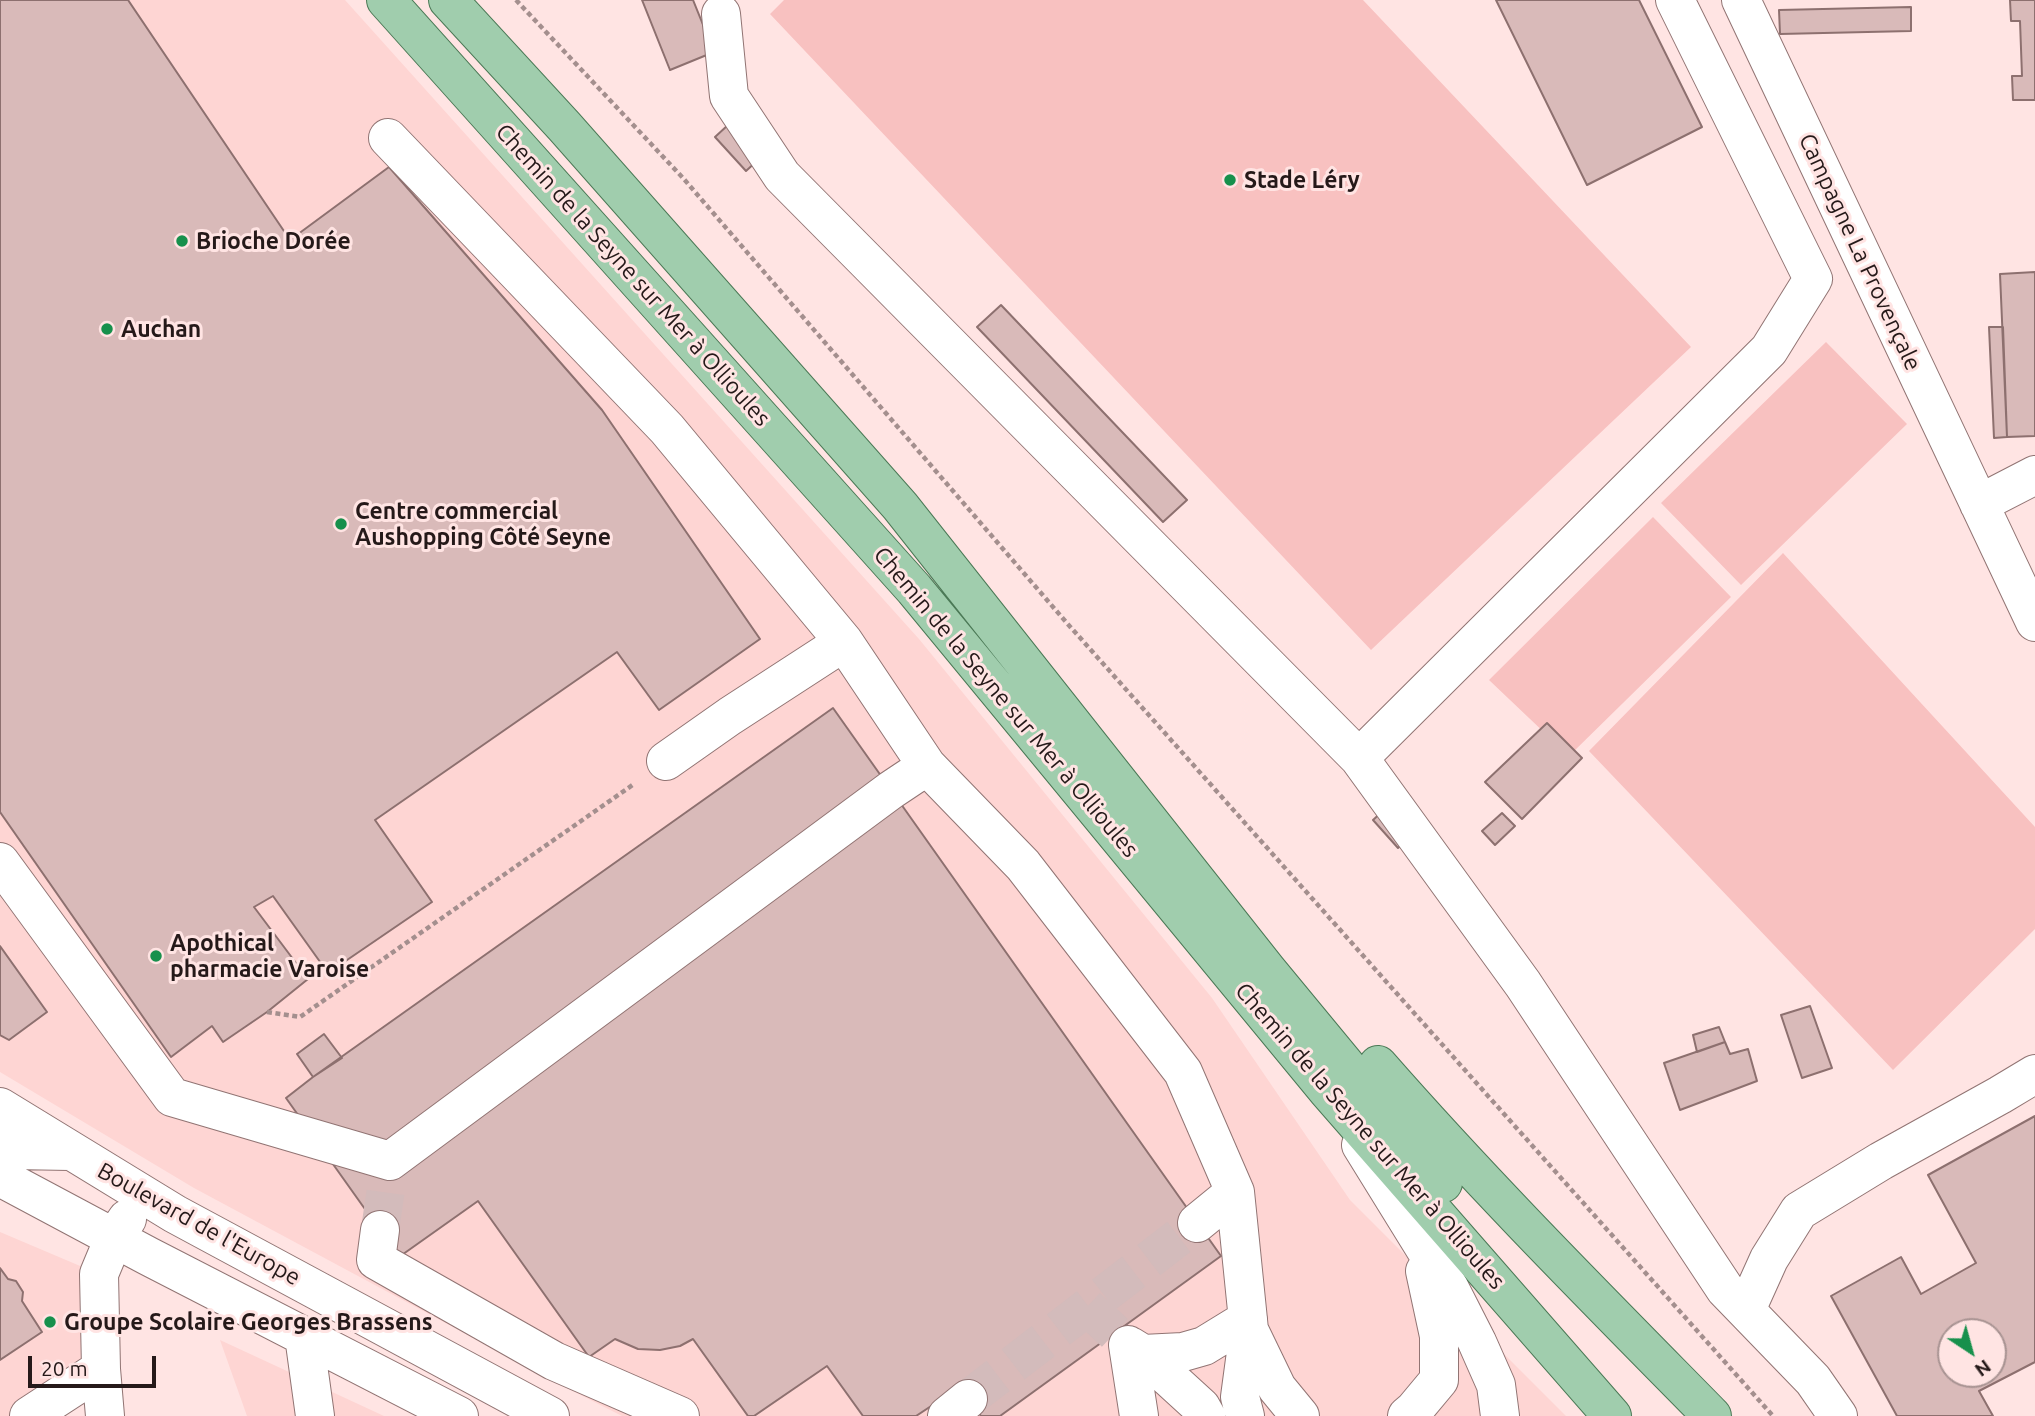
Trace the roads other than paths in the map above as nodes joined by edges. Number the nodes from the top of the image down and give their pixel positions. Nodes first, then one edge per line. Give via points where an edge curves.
1 (386, 0) edge
2 (448, 0) edge
3 (1675, 0) edge
4 (1741, 0) edge
5 (722, 14) dead end
6 (388, 138) dead end
7 (2035, 475) edge
8 (1979, 504) junction
9 (900, 506) junction
10 (2035, 622) edge
11 (844, 642) junction
12 (1359, 758) junction
13 (666, 761) road end
14 (927, 766) junction
15 (0, 862) edge
16 (2035, 1074) edge
17 (1327, 1090) junction
18 (0, 1107) edge
19 (0, 1143) edge
20 (70, 1151) junction
21 (0, 1177) edge
22 (1235, 1192) junction
23 (144, 1194) junction
24 (1197, 1223) tunnel mouth
25 (380, 1230) tunnel mouth
26 (114, 1238) junction
27 (1418, 1238) junction
28 (1746, 1310) junction
29 (1248, 1324) junction
30 (304, 1336) junction
31 (1135, 1349) junction
32 (101, 1369) junction
33 (29, 1416) edge
34 (105, 1416) edge
35 (315, 1416) edge
36 (459, 1416) edge
37 (550, 1416) edge
38 (680, 1416) edge
39 (1139, 1416) edge
40 (1206, 1416) edge
41 (1245, 1416) edge
42 (1300, 1416) edge
43 (1407, 1416) edge
44 (1500, 1416) edge
45 (1612, 1416) edge
46 (1642, 1416) edge
47 (1712, 1416) edge
48 (1838, 1416) edge

1 - 17 main road, Chemin de la Seyne sur Mer à Ollioules via 914,589
2 - 9 main road, Chemin de la Seyne sur Mer à Ollioules
3 - 12 street via 1813,279 1769,350
4 - 8 street, Campagne La Provençale
5 - 12 street via 730,96 782,176
6 - 11 street via 667,429
7 - 8 street
8 - 10 street, Campagne La Provençale
9 - 46 main road, Chemin de la Seyne sur Mer à Ollioules via 1267,970 1502,1255
9 - 47 main road via 964,570 1427,1121
11 - 13 street
11 - 14 street
12 - 28 street via 1524,984 1725,1289
14 - 15 street via 390,1161 172,1097
14 - 22 street via 1023,865 1183,1072
16 - 28 street via 1799,1211 1769,1259
17 - 27 street
17 - 45 main road, Chemin de la Seyne sur Mer à Ollioules
18 - 20 street, Boulevard de l'Europe
19 - 20 street, Boulevard de l'Europe via 14,1150
20 - 23 street, Boulevard de l'Europe
21 - 26 street
22 - 24 street
22 - 29 street
23 - 26 street
23 - 37 street, Boulevard de l'Europe
25 - 38 street via 376,1260 554,1361
26 - 30 street
26 - 32 street via 99,1274
27 - 43 street via 1439,1336 1439,1380
27 - 44 street via 1477,1342 1496,1385
28 - 48 street via 1813,1380
29 - 31 street via 1183,1352
29 - 41 street via 1240,1397
29 - 42 street via 1277,1388
30 - 35 street
30 - 36 street
31 - 39 street
31 - 40 street
32 - 33 street
32 - 34 street

